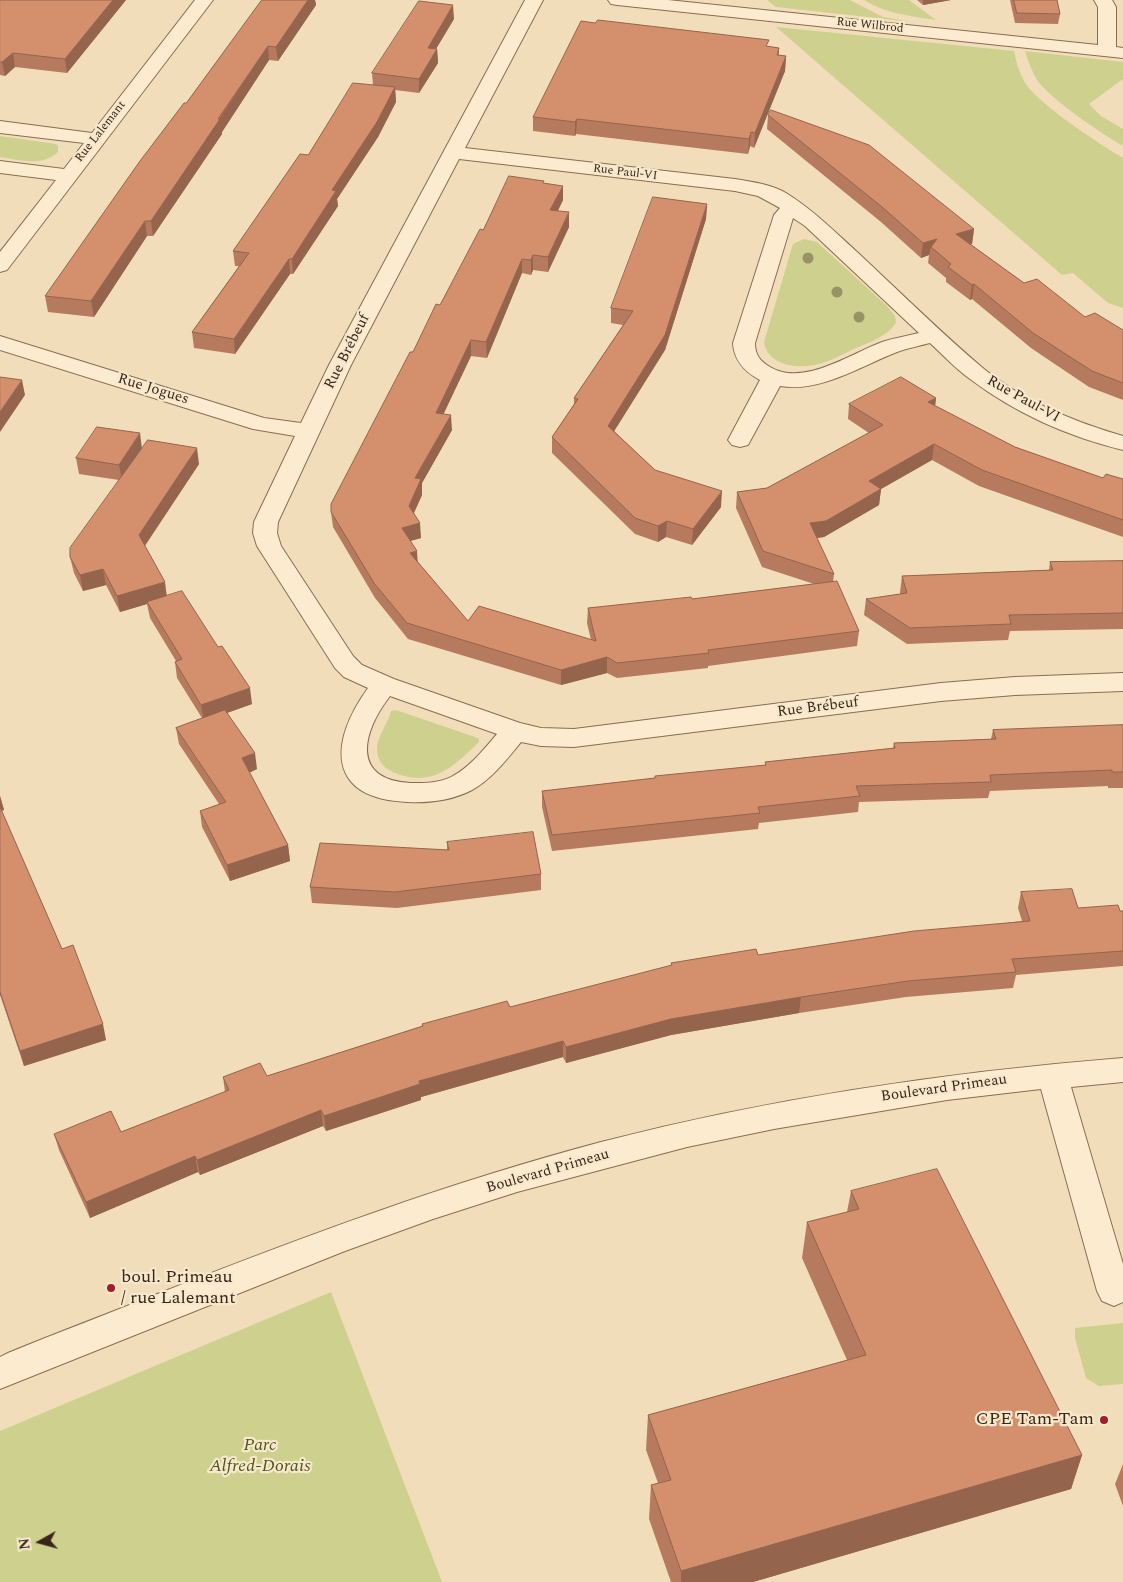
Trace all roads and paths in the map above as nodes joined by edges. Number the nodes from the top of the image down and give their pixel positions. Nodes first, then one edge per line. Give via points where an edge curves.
1 (204, 0) edge
2 (534, 0) edge
3 (617, 0) edge
4 (1104, 0) edge
5 (1115, 52) edge
6 (0, 127) edge
7 (97, 139) junction
8 (453, 152) junction
9 (0, 167) edge
10 (68, 175) junction
11 (793, 208) junction
12 (0, 266) edge
13 (935, 335) junction
14 (0, 343) edge
15 (773, 377) junction
16 (308, 431) junction
17 (740, 440) dead end
18 (1123, 443) edge
19 (1123, 682) edge
20 (385, 684) junction
21 (515, 731) junction
22 (1123, 1070) edge
23 (1052, 1075) junction
24 (1114, 1291) dead end
25 (2, 1364) edge

1 - 7 street, Rue Lalemant
2 - 8 street, Rue Brébeuf
3 - 5 street, Rue Wilbrod
4 - 5 street
6 - 7 street
7 - 10 street, Rue Lalemant
8 - 11 street, Rue Paul-VI via 735,185 764,191
8 - 16 street, Rue Brébeuf
9 - 10 street
10 - 12 street, Rue Lalemant
11 - 13 street, Rue Paul-VI via 823,231
11 - 15 street via 784,215 744,343 744,354 750,363
13 - 15 street via 892,346 819,376 785,380
13 - 18 street, Rue Paul-VI via 977,374 1030,408 1078,429
14 - 16 street, Rue Jogues via 261,424
15 - 17 street
16 - 20 street, Rue Brébeuf via 272,508 265,533 269,546 344,662 358,673
19 - 21 street, Rue Brébeuf via 950,691 574,738 541,737
20 - 21 street, Rue Brébeuf
20 - 21 street via 367,710 354,755 355,766 364,776 386,788 417,794 461,784
22 - 23 street, Boulevard Primeau
23 - 24 street
23 - 25 street, Boulevard Primeau via 968,1084 806,1110 684,1135 526,1177 333,1240

